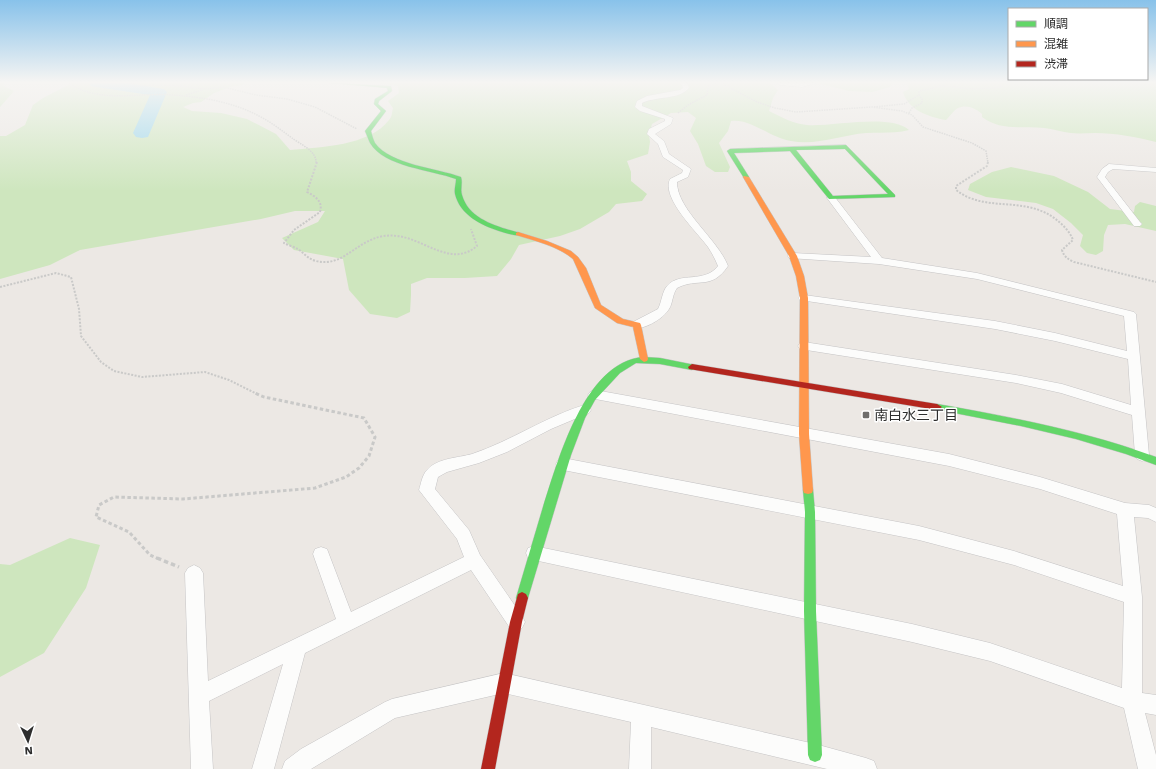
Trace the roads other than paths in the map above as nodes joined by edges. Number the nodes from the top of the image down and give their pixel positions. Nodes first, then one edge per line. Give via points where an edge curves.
1 (378, 119) edge
2 (669, 119) edge
3 (792, 148) junction
4 (1156, 170) edge
5 (830, 198) junction
6 (1137, 224) dead end
7 (793, 256) junction
8 (879, 261) junction
9 (804, 298) junction
10 (637, 325) junction
11 (804, 346) junction
12 (1134, 357) junction
13 (644, 359) junction
14 (805, 386) junction
15 (596, 396) junction
16 (584, 410) junction
17 (1138, 412) junction
18 (804, 434) junction
19 (1142, 455) junction
20 (1156, 461) edge
21 (563, 464) junction
22 (1125, 510) junction
23 (810, 512) junction
24 (1156, 515) edge
25 (534, 553) junction
26 (321, 554) dead end
27 (474, 560) junction
28 (194, 573) road end
29 (1132, 597) junction
30 (810, 611) junction
31 (516, 622) junction
32 (346, 623) junction
33 (298, 646) junction
34 (504, 683) junction
35 (199, 696) junction
36 (1132, 701) junction
37 (1156, 706) edge
38 (641, 715) junction
39 (815, 755) junction
40 (202, 769) edge
41 (263, 769) edge
42 (293, 769) edge
43 (488, 769) edge
44 (640, 769) edge
45 (866, 769) edge
46 (1149, 769) edge

1 - 10 street via 368,131 376,147 394,160 449,173 459,178 458,193 462,204 474,217 568,252 576,258 582,268 598,306 620,320
2 - 10 street via 651,134 661,144 666,155 687,169 685,175 673,180 675,196 718,253 723,266 713,277 679,283 672,287 662,312
3 - 5 street
3 - 5 street via 846,147 893,196
3 - 7 street via 730,151
4 - 6 street via 1112,166 1102,174 1104,182
5 - 8 street
7 - 8 street
7 - 9 street
8 - 12 street via 977,276 1130,314
9 - 11 street
9 - 12 street via 995,325
10 - 13 street
11 - 14 street
11 - 17 street via 1016,379 1062,389
12 - 17 street
13 - 14 street
13 - 15 street via 630,361 618,370
14 - 18 street
14 - 19 street via 1014,420 1071,433
15 - 16 street
15 - 18 street
16 - 21 street
16 - 27 street via 546,425 502,448 443,467 432,474 426,490 463,535
17 - 19 street
18 - 22 street via 949,460 1040,483
18 - 23 street
19 - 20 street
21 - 23 street
21 - 25 street
22 - 24 street
22 - 29 street
23 - 29 street via 919,534 1014,558
23 - 30 street
25 - 30 street
25 - 31 street
26 - 32 street
27 - 31 street
27 - 32 street
28 - 35 street
29 - 36 street
30 - 36 street via 990,652
30 - 39 street
31 - 34 street
32 - 33 street
33 - 35 street
33 - 41 street
34 - 38 street
34 - 42 street via 392,709
34 - 43 street
35 - 40 street
36 - 37 street
36 - 46 street
38 - 39 street
38 - 44 street
39 - 45 street

